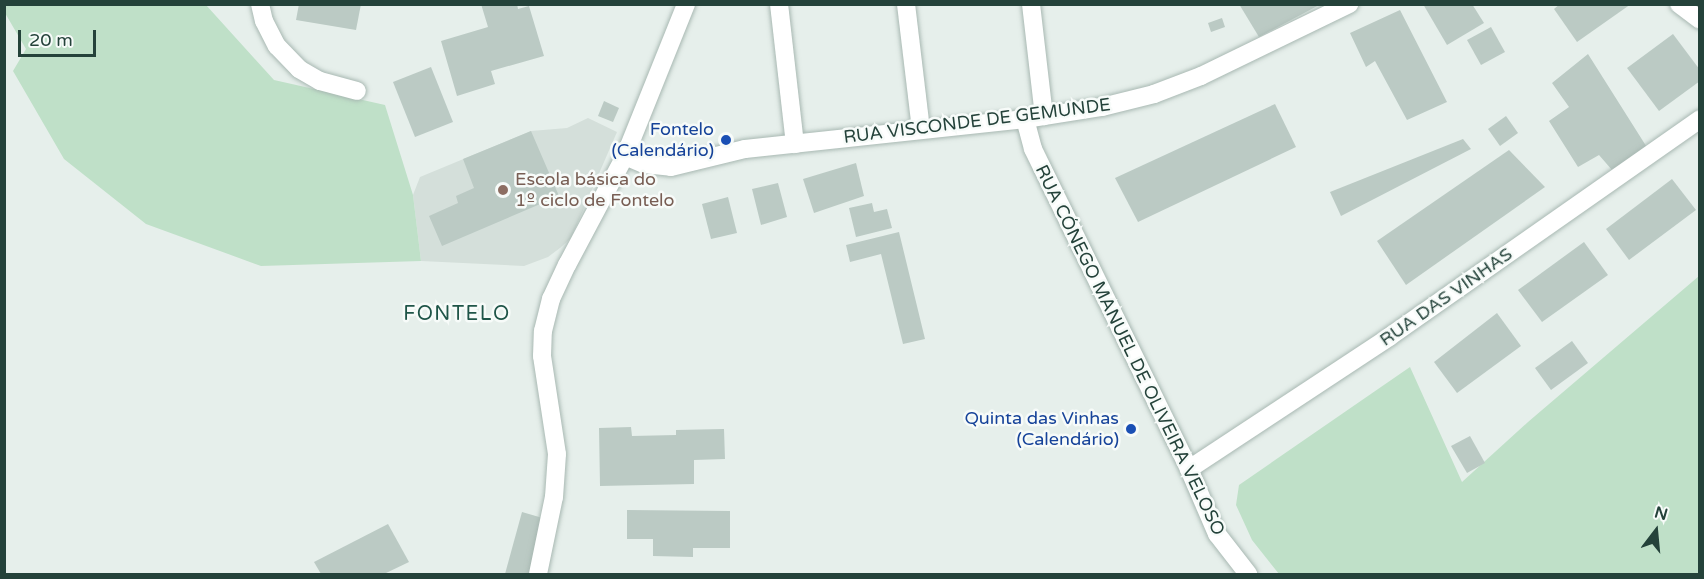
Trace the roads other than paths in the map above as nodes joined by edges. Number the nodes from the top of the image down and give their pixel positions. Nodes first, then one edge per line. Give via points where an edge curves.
1 (260, 4) edge
2 (686, 4) edge
3 (779, 4) edge
4 (906, 4) edge
5 (1031, 4) edge
6 (1349, 4) edge
7 (1679, 4) edge
8 (1700, 20) edge
9 (357, 92) dead end
10 (1044, 116) junction
11 (1025, 119) junction
12 (1700, 119) edge
13 (921, 129) junction
14 (795, 144) junction
15 (625, 156) junction
16 (1189, 469) junction
17 (538, 574) edge
18 (1248, 574) edge

1 - 9 street via 277,46 299,69 320,81
2 - 15 street
3 - 14 street
4 - 13 street
5 - 10 street
6 - 10 street, RUA VISCONDE DE GEMUNDE via 1201,76 1154,94
7 - 8 street
10 - 11 street, RUA VISCONDE DE GEMUNDE
11 - 13 street, RUA VISCONDE DE GEMUNDE
11 - 16 street, RUA CÓNEGO MANUEL DE OLIVEIRA VELOSO via 1033,149
12 - 16 street, RUA DAS VINHAS via 1389,337
13 - 14 street, RUA VISCONDE DE GEMUNDE
14 - 15 street, RUA VISCONDE DE GEMUNDE via 745,149 671,166 644,164
15 - 17 street via 559,282 543,331 542,356 556,454 554,497
16 - 18 street, RUA CÓNEGO MANUEL DE OLIVEIRA VELOSO via 1217,534

